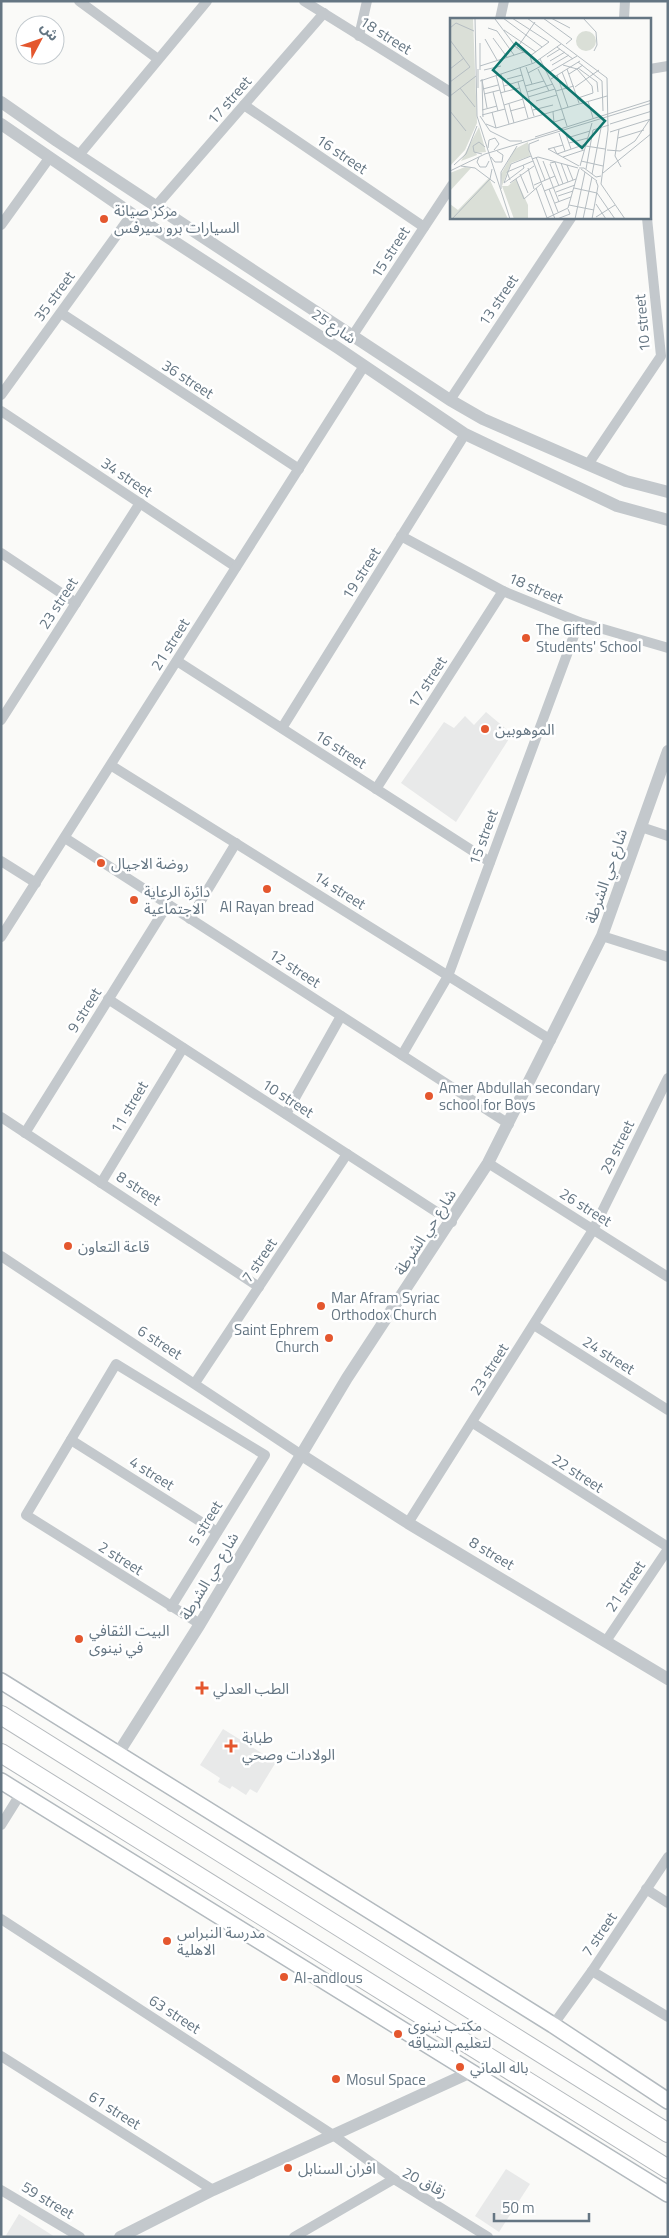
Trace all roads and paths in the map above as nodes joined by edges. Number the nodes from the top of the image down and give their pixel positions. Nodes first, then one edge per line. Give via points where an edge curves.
1 (79, 1) edge
2 (206, 1) edge
3 (304, 1) edge
4 (367, 1) edge
5 (504, 1) edge
6 (625, 1) edge
7 (324, 13) junction
8 (501, 18) edge
9 (624, 18) edge
10 (359, 36) junction
11 (158, 58) junction
12 (668, 66) edge
13 (652, 68) edge
14 (450, 92) edge
15 (1, 102) edge
16 (244, 105) junction
17 (1, 124) edge
18 (80, 155) junction
19 (50, 157) junction
20 (119, 182) junction
21 (450, 188) edge
22 (109, 198) junction
23 (156, 206) junction
24 (132, 214) junction
25 (570, 219) edge
26 (647, 219) edge
27 (1, 225) edge
28 (424, 227) junction
29 (61, 313) junction
30 (352, 336) junction
31 (664, 357) edge
32 (364, 366) junction
33 (1, 395) edge
34 (450, 400) junction
35 (1, 411) edge
36 (465, 434) junction
37 (589, 463) junction
38 (298, 469) junction
39 (668, 492) edge
40 (140, 503) junction
41 (668, 520) edge
42 (401, 536) junction
43 (1, 553) edge
44 (236, 568) junction
45 (503, 591) junction
46 (76, 603) junction
47 (579, 622) junction
48 (668, 648) edge
49 (177, 660) junction
50 (1, 720) edge
51 (282, 728) junction
52 (668, 751) edge
53 (112, 766) junction
54 (376, 789) junction
55 (641, 827) junction
56 (668, 836) edge
57 (64, 838) junction
58 (236, 843) junction
59 (1, 861) edge
60 (490, 862) junction
61 (36, 883) junction
62 (168, 904) junction
63 (190, 919) junction
64 (602, 936) junction
65 (1, 937) edge
66 (668, 957) edge
67 (448, 976) junction
68 (108, 999) junction
69 (341, 1016) junction
70 (551, 1040) junction
71 (183, 1048) junction
72 (402, 1055) junction
73 (668, 1078) edge
74 (286, 1114) junction
75 (1, 1117) edge
76 (509, 1124) junction
77 (25, 1132) junction
78 (347, 1154) junction
79 (488, 1163) junction
80 (101, 1183) junction
81 (452, 1222) junction
82 (593, 1230) junction
83 (1, 1256) edge
84 (668, 1277) edge
85 (259, 1286) junction
86 (534, 1325) junction
87 (195, 1383) junction
88 (668, 1410) edge
89 (473, 1423) junction
90 (71, 1440) junction
91 (300, 1454) junction
92 (408, 1522) junction
93 (217, 1532) junction
94 (667, 1552) edge
95 (171, 1607) junction
96 (200, 1624) junction
97 (606, 1640) junction
98 (668, 1679) edge
99 (1, 1681) edge
100 (1, 1715) edge
101 (119, 1752) junction
102 (1, 1754) edge
103 (1, 1781) edge
104 (21, 1793) junction
105 (1, 1825) edge
106 (668, 1857) edge
107 (646, 1889) junction
108 (668, 1903) edge
109 (1, 1919) edge
110 (592, 1971) junction
111 (668, 2017) edge
112 (553, 2025) junction
113 (1, 2056) edge
114 (470, 2072) junction
115 (668, 2101) edge
116 (668, 2133) edge
117 (333, 2135) junction
118 (668, 2169) edge
119 (394, 2179) junction
120 (1, 2190) edge
121 (213, 2190) junction
122 (668, 2194) edge
123 (80, 2237) edge
124 (120, 2237) edge
125 (294, 2237) edge
126 (488, 2237) edge

1 - 11 street
2 - 11 street
3 - 7 street, 18 street
4 - 10 street
5 - 8 street
6 - 9 street
7 - 10 street, 18 street
7 - 16 street, 17 street
10 - 14 street, 18 street
11 - 18 street
12 - 13 street
15 - 18 street, شارع 25
16 - 23 street, 17 street
16 - 28 street, 16 street
17 - 19 street, شارع 25
18 - 20 street, شارع 25
19 - 22 street, شارع 25
19 - 27 street
20 - 22 street
20 - 23 street, شارع 25
21 - 28 street, 15 street
22 - 24 street, شارع 25
23 - 30 street, شارع 25
24 - 29 street, 35 street
24 - 32 street, شارع 25
25 - 34 street, 13 street
26 - 31 street, 10 street
28 - 30 street, 15 street
29 - 33 street, 35 street
29 - 38 street, 36 street
30 - 34 street, شارع 25
31 - 37 street, 10 street
32 - 36 street, شارع 25
32 - 38 street, 21 street
34 - 37 street, شارع 25 via 483,419
35 - 40 street, 34 street
36 - 41 street, شارع 25 via 617,506
36 - 42 street, 19 street
37 - 39 street, شارع 25 via 626,481
38 - 44 street, 21 street
40 - 44 street, 34 street
40 - 46 street, 23 street
42 - 45 street, 18 street
42 - 51 street, 19 street
43 - 46 street
44 - 49 street, 21 street
45 - 47 street, 18 street
45 - 54 street, 17 street
46 - 50 street, 23 street
47 - 48 street, 18 street
47 - 60 street, 15 street
49 - 51 street, 16 street
49 - 53 street, 21 street
51 - 54 street, 16 street
52 - 55 street, شارع حي الشرطة
53 - 57 street, 21 street
53 - 58 street, 14 street
54 - 60 street, 16 street
55 - 56 street
55 - 64 street, شارع حي الشرطة
57 - 61 street, 21 street
57 - 62 street, 12 street
58 - 63 street
58 - 67 street, 14 street
59 - 61 street
60 - 67 street, 15 street
61 - 65 street, 21 street
62 - 63 street, 12 street
62 - 68 street, 9 street
63 - 69 street, 12 street
64 - 66 street
64 - 70 street, شارع حي الشرطة
67 - 70 street, 14 street
67 - 72 street, 15 street
68 - 71 street, 10 street
68 - 77 street, 9 street
69 - 72 street, 12 street
69 - 74 street
70 - 76 street, شارع حي الشرطة
71 - 74 street, 10 street
71 - 80 street, 11 street
72 - 76 street, 12 street
73 - 82 street, 29 street
74 - 78 street, 10 street
75 - 77 street, 8 street
76 - 79 street, شارع حي الشرطة
77 - 80 street, 8 street
78 - 81 street, 10 street
78 - 85 street, 7 street
79 - 81 street, شارع حي الشرطة
79 - 82 street, 26 street
80 - 85 street, 8 street
81 - 91 street, شارع حي الشرطة
82 - 84 street, 26 street
82 - 86 street, 23 street
83 - 87 street, 6 street
85 - 87 street, 7 street
86 - 88 street, 24 street
86 - 89 street, 23 street
87 - 91 street, 6 street
89 - 92 street, 23 street
89 - 94 street, 22 street
90 - 93 street, 4 street
90 - 93 street, 5 street via 116,1364 266,1455
90 - 95 street, 2 street via 26,1515
91 - 92 street, 8 street
91 - 96 street, شارع حي الشرطة
92 - 97 street, 8 street
93 - 95 street, 5 street
94 - 97 street, 21 street
95 - 96 street, 2 street
96 - 101 street, شارع حي الشرطة
97 - 98 street, 8 street
99 - 101 main road
100 - 116 highway
101 - 112 main road
102 - 118 highway
103 - 104 main road
104 - 105 street
104 - 114 main road
106 - 107 street, 7 street
107 - 108 street
107 - 110 street, 7 street
109 - 117 street, 63 street
110 - 111 street
110 - 112 street, 7 street
112 - 115 main road
113 - 121 street, 61 street
114 - 117 street
114 - 122 main road
117 - 119 street, 63 street
117 - 121 street
119 - 125 street, زقاق 20
119 - 126 street, زقاق 20
120 - 123 street, 59 street
121 - 124 street

